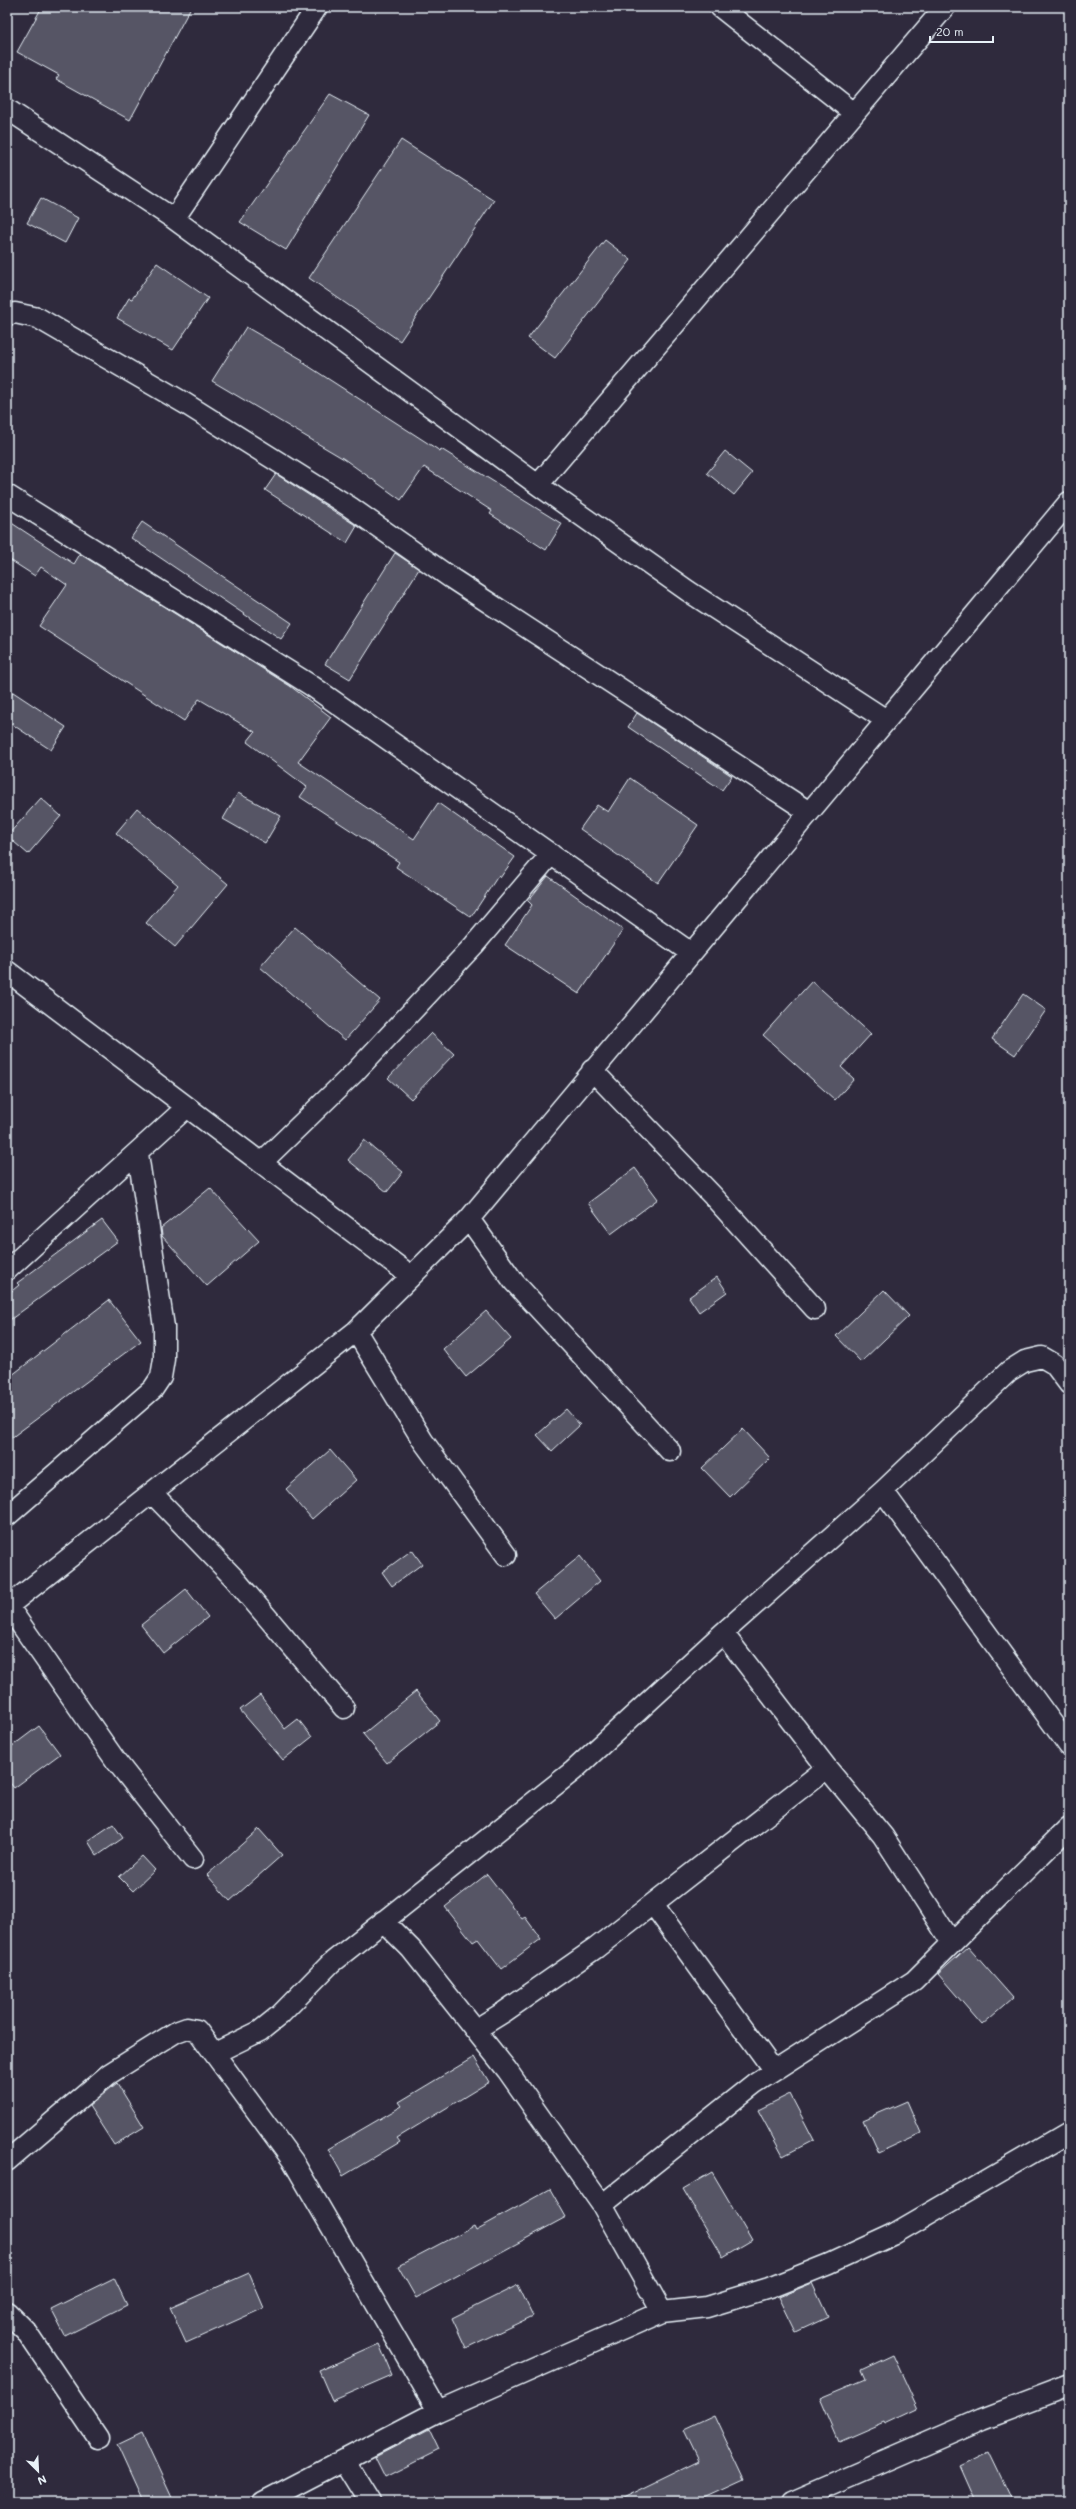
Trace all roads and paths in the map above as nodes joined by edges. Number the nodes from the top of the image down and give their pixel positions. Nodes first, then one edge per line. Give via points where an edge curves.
1 (317, 7) edge
2 (720, 7) edge
3 (945, 7) edge
4 (7, 109) edge
5 (854, 113) junction
6 (174, 219) junction
7 (7, 315) edge
8 (538, 485) junction
9 (7, 495) edge
10 (1069, 502) edge
11 (886, 720) junction
12 (809, 812) junction
13 (551, 854) junction
14 (691, 953) junction
15 (7, 971) edge
16 (592, 1070) junction
17 (187, 1107) junction
18 (138, 1154) junction
19 (261, 1163) junction
20 (469, 1219) junction
21 (7, 1270) edge
22 (411, 1276) junction
23 (815, 1309) dead end
24 (356, 1331) junction
25 (1069, 1384) edge
26 (670, 1451) dead end
27 (883, 1491) junction
28 (152, 1493) junction
29 (7, 1516) edge
30 (506, 1555) dead end
31 (8, 1606) edge
32 (723, 1633) junction
33 (344, 1708) dead end
34 (1069, 1746) edge
35 (827, 1768) junction
36 (1069, 1827) edge
37 (193, 1859) dead end
38 (653, 1904) junction
39 (383, 1921) junction
40 (952, 1943) junction
41 (475, 2030) junction
42 (215, 2053) junction
43 (774, 2071) junction
44 (1069, 2132) edge
45 (7, 2161) edge
46 (602, 2205) junction
47 (7, 2312) edge
48 (662, 2312) junction
49 (1069, 2386) edge
50 (438, 2411) junction
51 (98, 2438) dead end
52 (344, 2460) junction
53 (263, 2502) edge
54 (370, 2502) edge
55 (791, 2502) edge

1 - 6 street
2 - 5 street
3 - 5 street
4 - 6 street
5 - 8 street
6 - 8 street
7 - 12 street via 16,313 38,318 186,404 350,507 458,583
8 - 11 street via 688,590
9 - 13 street via 312,686
10 - 11 street
11 - 12 street
12 - 14 street
13 - 14 street
13 - 19 street via 474,944 355,1072
14 - 16 street
15 - 17 street
16 - 20 street
16 - 23 street via 712,1195
17 - 18 street
17 - 19 street
18 - 21 street
18 - 29 street via 164,1327 161,1376 153,1389
19 - 22 street
20 - 22 street
20 - 26 street via 514,1282
22 - 24 street
24 - 28 street
24 - 30 street via 422,1441
25 - 27 street via 1054,1364 1042,1357 1025,1361 1009,1371
27 - 32 street
27 - 34 street
28 - 31 street
28 - 33 street via 234,1578
31 - 37 street via 116,1761
32 - 35 street
32 - 39 street via 573,1771
35 - 38 street
35 - 40 street via 884,1836
36 - 40 street
38 - 41 street via 596,1948
38 - 43 street
39 - 41 street via 411,1949
39 - 42 street via 331,1963 280,2015 260,2031
40 - 43 street via 914,1981
41 - 46 street via 507,2070
42 - 45 street via 198,2030 187,2028 176,2032 109,2074
42 - 50 street via 293,2161
43 - 46 street
44 - 48 street via 892,2235 829,2264 769,2288 707,2307
46 - 48 street
47 - 51 street via 26,2332
48 - 50 street
49 - 55 street via 982,2419
50 - 52 street
52 - 53 street
52 - 54 street

